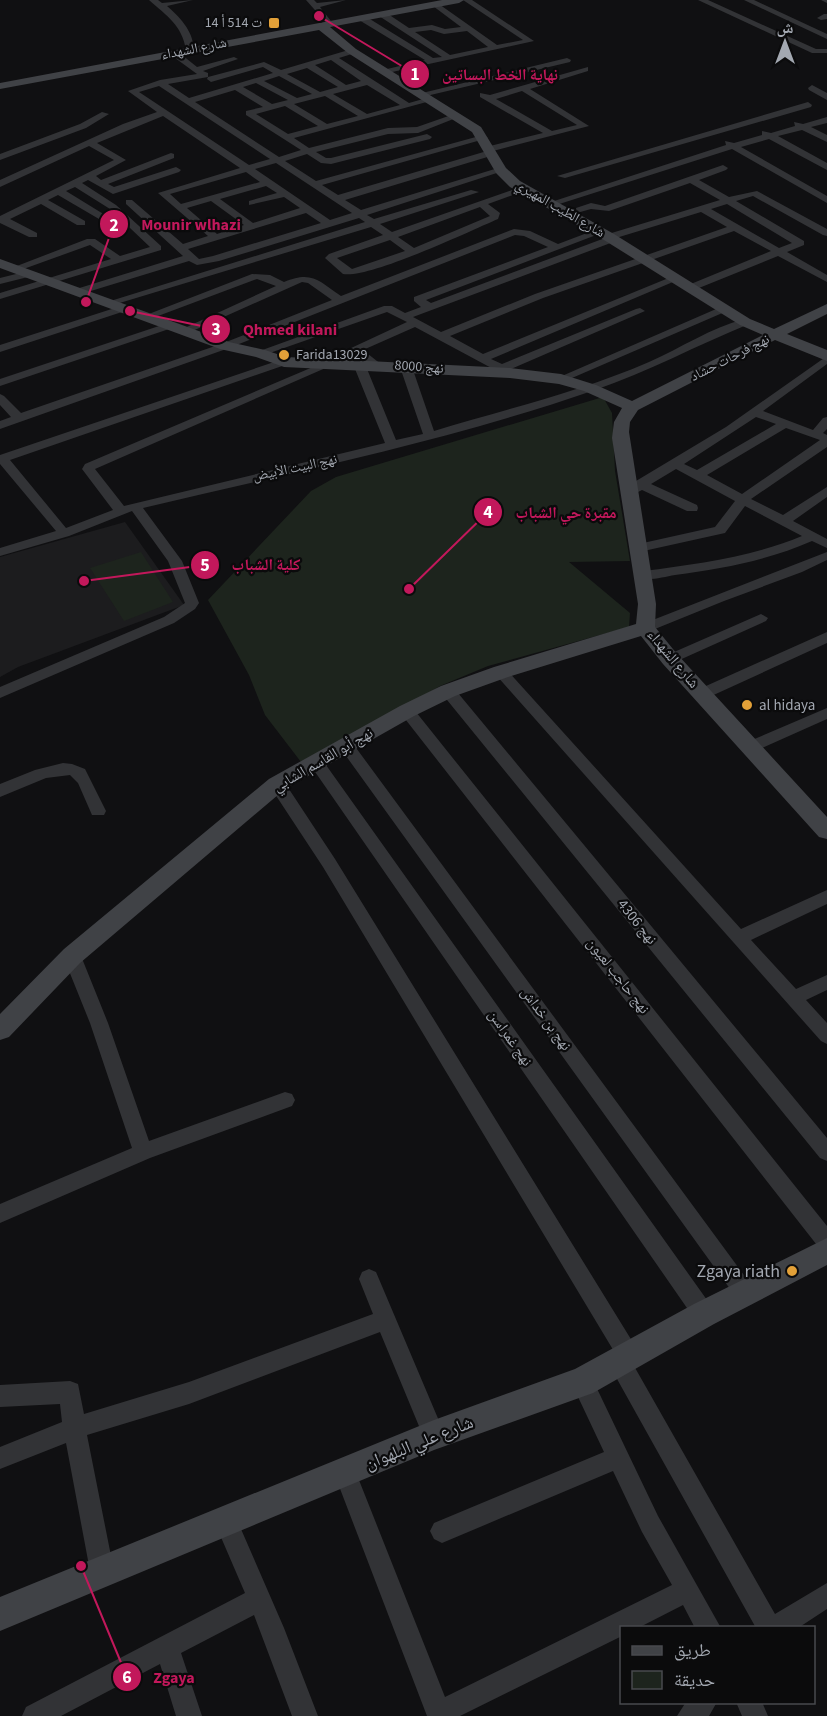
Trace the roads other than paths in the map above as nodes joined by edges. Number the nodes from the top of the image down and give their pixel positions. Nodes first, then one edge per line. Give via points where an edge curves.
1 (153, 0) edge
2 (189, 0) edge
3 (342, 0) edge
4 (459, 0) edge
5 (467, 0) edge
6 (702, 0) edge
7 (748, 0) edge
8 (442, 2) edge
9 (769, 2) dead end
10 (312, 3) edge
11 (162, 5) junction
12 (759, 5) junction
13 (728, 12) junction
14 (382, 14) junction
15 (362, 18) junction
16 (325, 26) junction
17 (468, 27) junction
18 (408, 31) junction
19 (827, 38) edge
20 (495, 48) junction
21 (190, 50) junction
22 (352, 51) junction
23 (827, 51) edge
24 (174, 53) junction
25 (331, 56) junction
26 (448, 57) junction
27 (234, 59) dead end
28 (567, 60) dead end
29 (432, 61) junction
30 (307, 64) junction
31 (585, 69) dead end
32 (386, 72) junction
33 (281, 73) junction
34 (204, 74) junction
35 (258, 81) junction
36 (368, 82) junction
37 (160, 83) junction
38 (465, 84) junction
39 (0, 86) edge
40 (233, 88) junction
41 (345, 88) junction
42 (523, 88) junction
43 (812, 88) dead end
44 (323, 94) junction
45 (426, 97) junction
46 (827, 97) edge
47 (490, 98) junction
48 (797, 99) dead end
49 (186, 102) junction
50 (292, 102) junction
51 (808, 105) junction
52 (408, 106) junction
53 (272, 108) junction
54 (165, 112) junction
55 (772, 112) junction
56 (105, 114) dead end
57 (457, 116) junction
58 (366, 117) junction
59 (827, 118) edge
60 (745, 123) junction
61 (801, 126) junction
62 (326, 127) junction
63 (207, 128) junction
64 (709, 133) junction
65 (550, 134) junction
66 (434, 135) dead end
67 (768, 135) junction
68 (286, 137) junction
69 (827, 139) edge
70 (90, 143) junction
71 (734, 146) junction
72 (488, 147) junction
73 (308, 151) junction
74 (171, 156) dead end
75 (0, 157) edge
76 (276, 161) junction
77 (827, 167) edge
78 (723, 168) dead end
79 (249, 169) junction
80 (176, 170) dead end
81 (501, 170) junction
82 (89, 176) junction
83 (562, 176) dead end
84 (691, 179) junction
85 (74, 182) junction
86 (269, 182) junction
87 (101, 183) junction
88 (0, 184) edge
89 (314, 184) junction
90 (524, 189) junction
91 (57, 190) junction
92 (474, 192) dead end
93 (285, 194) junction
94 (213, 198) junction
95 (40, 199) junction
96 (336, 199) junction
97 (728, 200) junction
98 (827, 200) edge
99 (129, 202) dead end
100 (480, 203) junction
101 (550, 204) junction
102 (180, 207) junction
103 (783, 207) junction
104 (308, 208) junction
105 (701, 208) junction
106 (566, 213) junction
107 (360, 214) junction
108 (754, 215) junction
109 (102, 217) dead end
110 (279, 217) junction
111 (1, 219) edge
112 (81, 223) dead end
113 (328, 224) junction
114 (374, 224) junction
115 (812, 224) junction
116 (251, 226) junction
117 (732, 228) junction
118 (782, 233) junction
119 (827, 233) edge
120 (33, 235) dead end
121 (607, 236) junction
122 (215, 237) junction
123 (391, 237) junction
124 (813, 242) edge
125 (556, 247) junction
126 (181, 248) junction
127 (413, 252) junction
128 (778, 252) junction
129 (190, 257) junction
130 (644, 259) junction
131 (119, 260) junction
132 (14, 269) edge
133 (675, 279) junction
134 (827, 279) edge
135 (0, 281) edge
136 (48, 282) junction
137 (283, 286) junction
138 (690, 288) junction
139 (77, 292) junction
140 (0, 296) edge
141 (339, 300) junction
142 (115, 306) junction
143 (429, 308) junction
144 (827, 308) edge
145 (723, 309) junction
146 (640, 311) dead end
147 (406, 316) junction
148 (146, 317) junction
149 (417, 322) junction
150 (745, 322) junction
151 (168, 326) junction
152 (184, 331) junction
153 (775, 335) junction
154 (441, 336) junction
155 (225, 346) junction
156 (0, 348) edge
157 (260, 353) junction
158 (483, 358) junction
159 (827, 358) edge
160 (284, 362) junction
161 (331, 363) junction
162 (359, 364) junction
163 (376, 364) junction
164 (406, 367) junction
165 (506, 371) junction
166 (561, 379) junction
167 (0, 382) edge
168 (591, 388) junction
169 (0, 398) edge
170 (632, 407) junction
171 (755, 412) junction
172 (20, 418) junction
173 (827, 421) edge
174 (784, 424) junction
175 (0, 425) edge
176 (430, 436) junction
177 (823, 438) edge
178 (392, 445) junction
179 (1, 459) edge
180 (674, 463) junction
181 (698, 475) junction
182 (634, 489) junction
183 (824, 496) edge
184 (744, 498) junction
185 (128, 508) junction
186 (692, 508) dead end
187 (785, 520) junction
188 (63, 534) junction
189 (814, 536) junction
190 (827, 544) edge
191 (639, 548) junction
192 (0, 552) edge
193 (827, 556) edge
194 (643, 574) junction
195 (761, 618) dead end
196 (645, 628) junction
197 (827, 637) edge
198 (670, 659) junction
199 (501, 672) junction
200 (448, 692) junction
201 (0, 693) edge
202 (702, 694) junction
203 (407, 711) junction
204 (827, 713) edge
205 (346, 745) junction
206 (750, 747) junction
207 (316, 762) junction
208 (277, 784) junction
209 (0, 791) edge
210 (98, 811) dead end
211 (827, 831) edge
212 (827, 897) edge
213 (740, 937) junction
214 (72, 956) junction
215 (827, 982) edge
216 (793, 998) junction
217 (0, 1030) edge
218 (827, 1036) edge
219 (285, 1100) dead end
220 (142, 1152) junction
221 (827, 1152) edge
222 (0, 1214) edge
223 (827, 1242) edge
224 (827, 1251) edge
225 (369, 1279) dead end
226 (745, 1293) junction
227 (704, 1314) junction
228 (387, 1319) junction
229 (625, 1360) junction
230 (582, 1382) junction
231 (0, 1396) edge
232 (74, 1428) junction
233 (434, 1435) junction
234 (0, 1458) edge
235 (618, 1458) junction
236 (345, 1473) junction
237 (226, 1521) junction
238 (442, 1531) dead end
239 (102, 1571) junction
240 (688, 1590) junction
241 (827, 1595) edge
242 (259, 1599) junction
243 (0, 1614) edge
244 (708, 1626) edge
245 (769, 1626) edge
246 (778, 1626) edge
247 (167, 1647) junction
248 (703, 1704) edge
249 (46, 1714) edge
250 (439, 1714) edge
251 (189, 1716) edge
252 (305, 1716) edge
253 (690, 1716) edge

1 - 11 street
2 - 11 street
3 - 10 street
4 - 8 street, شارع الشهداء
5 - 20 street via 530,41
6 - 13 street
7 - 12 street
8 - 14 street, شارع الشهداء
8 - 17 street
9 - 12 street
10 - 16 street
11 - 21 street via 182,24
12 - 13 street
12 - 19 street
13 - 23 street via 816,51
14 - 15 street, شارع الشهداء
14 - 18 street
15 - 16 street, شارع الشهداء
15 - 29 street
16 - 21 street, شارع الشهداء
16 - 22 street, شارع الطّيب المهيري
17 - 18 street via 448,32 432,27
17 - 20 street
18 - 26 street
20 - 26 street
21 - 24 street, شارع الشهداء
22 - 25 street
22 - 32 street, شارع الطّيب المهيري
24 - 34 street
24 - 39 street, شارع الشهداء
25 - 30 street
25 - 36 street
26 - 29 street
27 - 34 street
28 - 38 street
29 - 32 street
30 - 33 street
30 - 41 street
31 - 42 street
32 - 45 street, شارع الطّيب المهيري
33 - 34 street via 261,64
33 - 35 street
33 - 44 street
34 - 37 street
34 - 40 street
35 - 40 street
35 - 50 street
36 - 41 street
36 - 52 street
37 - 49 street
37 - 54 street via 132,91
38 - 45 street
38 - 47 street
40 - 49 street
40 - 53 street
41 - 44 street
42 - 47 street
42 - 65 street via 585,125
43 - 46 street
44 - 50 street
44 - 58 street
45 - 52 street
45 - 57 street, شارع الطّيب المهيري
47 - 65 street
48 - 51 street
49 - 63 street
50 - 53 street
50 - 62 street
51 - 55 street
51 - 59 street
52 - 58 street
53 - 68 street via 249,113
54 - 63 street
54 - 70 street
55 - 60 street
55 - 61 street
56 - 75 street
57 - 72 street, شارع الطّيب المهيري via 477,130
57 - 73 street via 418,130 388,131
58 - 62 street
59 - 61 street
60 - 64 street
60 - 67 street
61 - 67 street
61 - 69 street
62 - 68 street
63 - 76 street
63 - 79 street
64 - 71 street
64 - 83 street
65 - 72 street
66 - 73 street via 331,161
67 - 71 street
67 - 77 street
68 - 73 street
70 - 82 street via 121,160
70 - 88 street
71 - 98 street
71 - 101 street
72 - 81 street, شارع الطّيب المهيري
72 - 89 street
72 - 96 street
73 - 76 street
74 - 87 street
76 - 79 street
76 - 89 street
78 - 84 street
79 - 86 street
79 - 102 street via 163,193
80 - 87 street via 116,190
81 - 90 street, شارع الطّيب المهيري
81 - 107 street
82 - 85 street
82 - 87 street
84 - 97 street
84 - 106 street via 606,209 591,206
85 - 91 street
85 - 131 street via 113,207 157,246
86 - 93 street
86 - 94 street
89 - 96 street
90 - 100 street
90 - 101 street, شارع الطّيب المهيري
91 - 95 street
91 - 109 street
92 - 114 street
93 - 104 street
93 - 110 street via 254,203
94 - 102 street
94 - 116 street
95 - 111 street
95 - 112 street
96 - 107 street
97 - 103 street via 754,193
97 - 105 street
97 - 108 street
99 - 126 street
100 - 123 street
100 - 127 street via 495,217
101 - 106 street, شارع الطّيب المهيري
102 - 122 street
103 - 108 street
103 - 115 street
104 - 110 street
104 - 113 street
105 - 117 street
105 - 121 street
106 - 121 street, شارع الطّيب المهيري
107 - 113 street
107 - 114 street
108 - 118 street
110 - 116 street
111 - 120 street
113 - 129 street via 203,262
114 - 123 street
114 - 142 street
115 - 118 street
115 - 119 street
116 - 122 street
117 - 128 street
117 - 130 street
118 - 124 street
121 - 125 street
121 - 130 street, شارع الطّيب المهيري
121 - 143 street
122 - 126 street
123 - 127 street
123 - 127 street via 330,260 353,272
124 - 128 street
125 - 141 street via 526,233 514,232
125 - 143 street via 418,299
126 - 129 street
128 - 134 street
128 - 138 street
129 - 139 street
130 - 133 street, شارع الطّيب المهيري
130 - 154 street
131 - 132 street via 91,241
131 - 136 street
132 - 135 street
132 - 136 street, نهج 8000
133 - 138 street, شارع الطّيب المهيري
133 - 158 street
136 - 139 street, نهج 8000
136 - 140 street
137 - 141 street via 301,279 311,280
137 - 148 street via 256,276
137 - 152 street
138 - 145 street, شارع الطّيب المهيري
139 - 142 street, نهج 8000
141 - 155 street
142 - 148 street, نهج 8000
142 - 156 street
143 - 147 street
144 - 153 street, نهج فرحات حشاد
145 - 150 street, شارع الطّيب المهيري
145 - 166 street
146 - 165 street
147 - 149 street
147 - 157 street via 384,308
148 - 151 street, نهج 8000
149 - 154 street
149 - 163 street via 355,349
150 - 153 street, شارع الطّيب المهيري
150 - 168 street, نهج البيت الأبيض
151 - 152 street, نهج 8000
151 - 167 street
152 - 155 street, نهج 8000
153 - 159 street, شارع الطّيب المهيري
153 - 170 street, نهج فرحات حشاد
154 - 158 street
155 - 157 street, نهج 8000
155 - 172 street
157 - 160 street, نهج 8000
158 - 165 street
159 - 171 street
160 - 161 street, نهج 8000
160 - 179 street
161 - 162 street, نهج 8000
161 - 185 street via 89,467 97,483
162 - 163 street, نهج 8000
162 - 178 street
163 - 164 street, نهج 8000
164 - 165 street, نهج 8000
164 - 176 street
165 - 166 street, نهج 8000
166 - 168 street, نهج 8000
168 - 170 street, نهج 8000
168 - 176 street, نهج البيت الأبيض
169 - 172 street
170 - 182 street, شارع الشهداء via 620,425
171 - 174 street
171 - 180 street
172 - 175 street
173 - 177 street
174 - 177 street
174 - 181 street
176 - 178 street, نهج البيت الأبيض
177 - 184 street
178 - 185 street, نهج البيت الأبيض
179 - 188 street
180 - 181 street
180 - 182 street
181 - 184 street
182 - 186 street
182 - 191 street, شارع الشهداء
183 - 187 street
184 - 187 street
184 - 191 street via 720,530
185 - 188 street, نهج البيت الأبيض
185 - 201 street via 175,561 190,606 169,620
187 - 189 street
188 - 192 street, نهج البيت الأبيض
189 - 190 street
189 - 194 street via 788,549 749,558 698,569
191 - 194 street, شارع الشهداء
193 - 196 street via 720,595
194 - 196 street, شارع الشهداء
195 - 198 street
196 - 198 street, شارع الشهداء
196 - 199 street, نهج أبو القاسم الشابي
197 - 202 street
198 - 202 street, شارع الشهداء
199 - 200 street, نهج أبو القاسم الشابي
199 - 213 street
200 - 203 street, نهج أبو القاسم الشابي
200 - 221 street, نهج 4306
202 - 206 street, شارع الشهداء
203 - 205 street, نهج أبو القاسم الشابي
203 - 223 street, نهج حاجب لعيون
204 - 206 street
205 - 207 street, نهج أبو القاسم الشابي
205 - 226 street, نهج بن خداش
206 - 211 street, شارع الشهداء
207 - 208 street, نهج أبو القاسم الشابي
207 - 227 street, نهج غمراسن
208 - 214 street, نهج أبو القاسم الشابي
208 - 229 street via 328,862
209 - 210 street via 56,769 74,769
212 - 213 street
213 - 216 street
214 - 217 street, نهج أبو القاسم الشابي
214 - 220 street
215 - 216 street
216 - 218 street
219 - 220 street
220 - 222 street
224 - 226 street, شارع علي البلهوان
225 - 228 street
226 - 227 street, شارع علي البلهوان
227 - 229 street, شارع علي البلهوان
228 - 232 street via 189,1393
228 - 233 street
229 - 230 street, شارع علي البلهوان
229 - 245 street
230 - 233 street, شارع علي البلهوان
230 - 235 street
231 - 232 street via 70,1392
232 - 234 street
232 - 239 street
233 - 236 street, شارع علي البلهوان
235 - 238 street
235 - 240 street
236 - 237 street, شارع علي البلهوان
236 - 250 street
237 - 239 street, شارع علي البلهوان
237 - 242 street
239 - 243 street, شارع علي البلهوان
240 - 244 street
240 - 250 street
241 - 246 street
242 - 247 street
242 - 252 street
247 - 249 street
247 - 251 street
248 - 253 street

